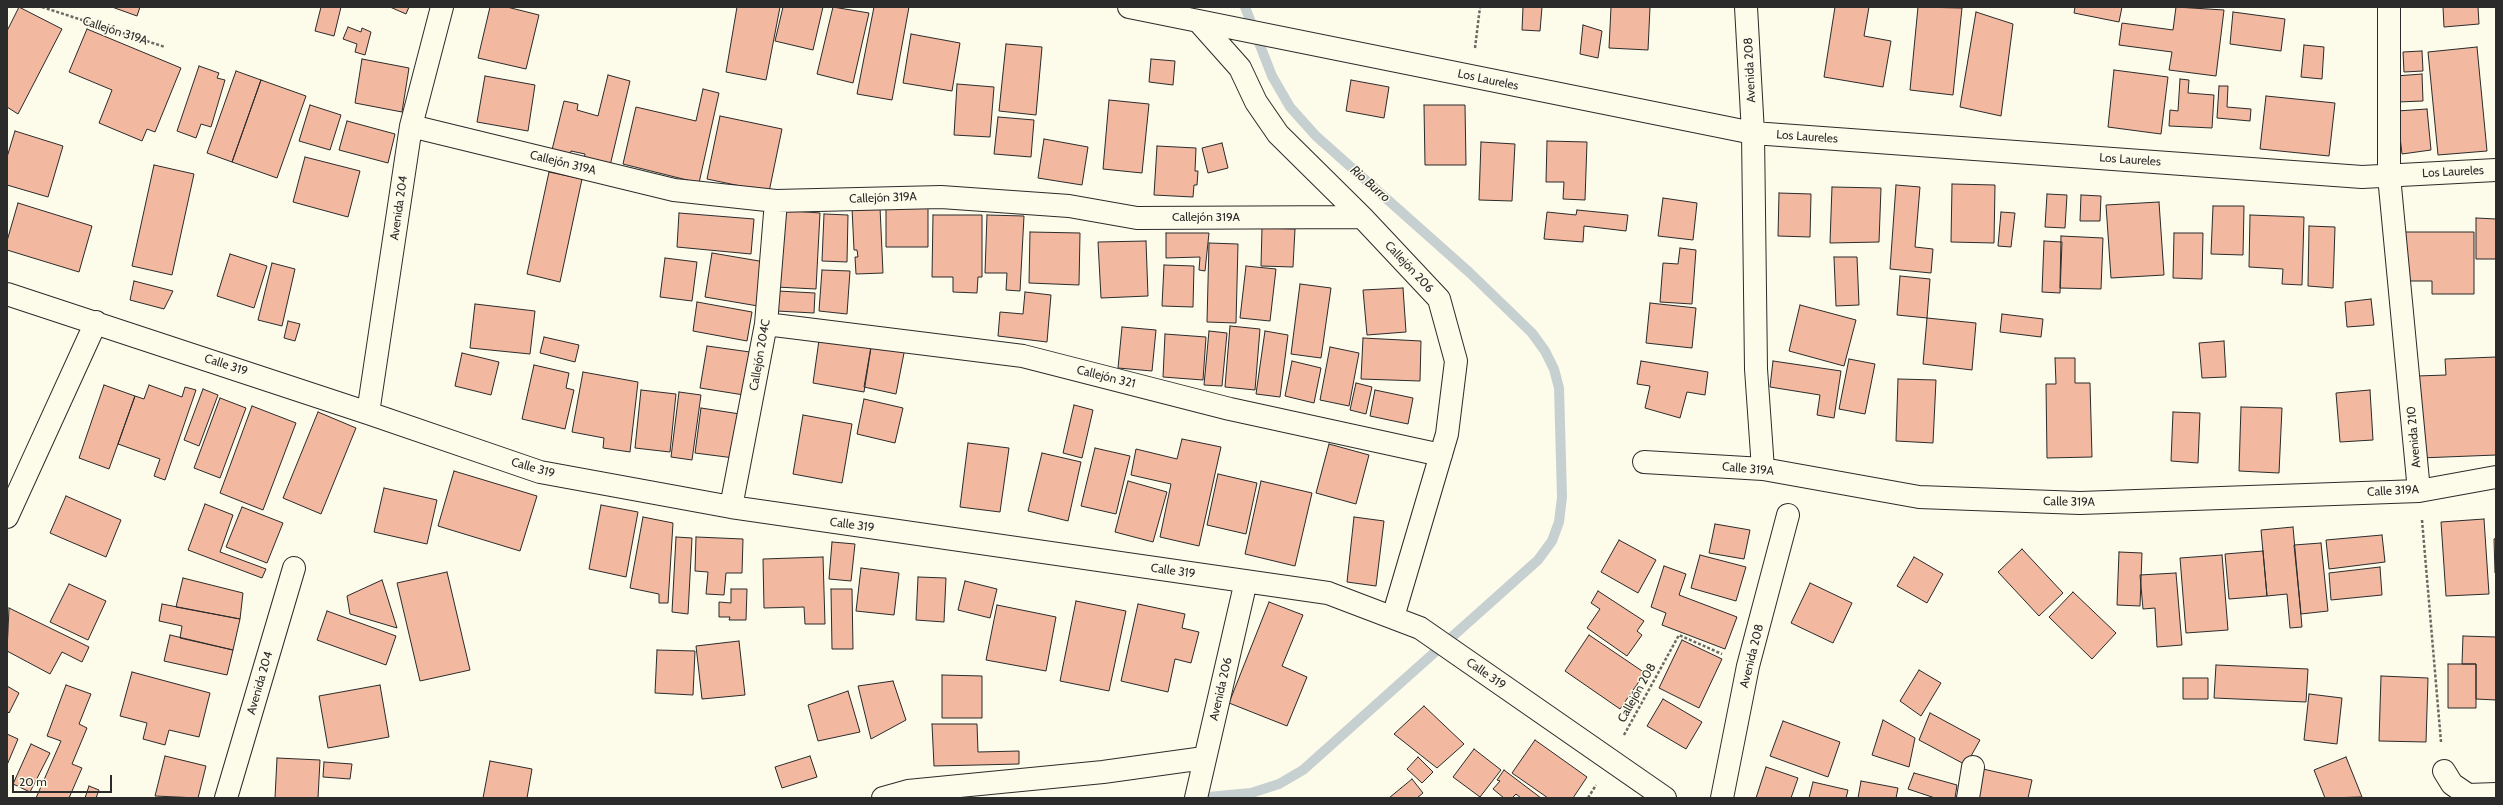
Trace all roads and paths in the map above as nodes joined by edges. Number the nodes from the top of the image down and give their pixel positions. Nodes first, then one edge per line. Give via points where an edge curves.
1 (42, 7) edge
2 (442, 7) edge
3 (1128, 7) edge
4 (1480, 7) edge
5 (1746, 7) edge
6 (2389, 7) edge
7 (1199, 22) junction
8 (165, 47) dead end
9 (1472, 77) junction
10 (411, 126) junction
11 (1753, 134) junction
12 (2496, 170) edge
13 (2389, 176) junction
14 (776, 201) junction
15 (1362, 217) junction
16 (7, 294) edge
17 (96, 322) junction
18 (766, 324) junction
19 (368, 413) junction
20 (1440, 455) junction
21 (1644, 462) dead end
22 (1763, 469) junction
23 (2496, 477) edge
24 (2419, 491) junction
25 (731, 507) junction
26 (1788, 515) dead end
27 (7, 517) edge
28 (294, 568) dead end
29 (1246, 581) junction
30 (1393, 617) junction
31 (1748, 666) junction
32 (1611, 761) junction
33 (1973, 767) dead end
34 (2444, 771) joint
35 (1200, 778) edge
36 (2496, 794) edge
37 (226, 798) edge
38 (883, 798) edge
39 (1665, 798) edge
40 (1722, 798) edge
41 (1968, 798) edge

1 - 8 path, Callejón 319A
2 - 10 street, Avenida 204
3 - 7 street, Los Laureles
4 - 9 path
5 - 11 street, Avenida 208
6 - 13 street, Avenida 210
7 - 9 street, Los Laureles
7 - 15 street, Callejón 206 via 1240,68 1256,102 1278,134
9 - 11 street, Los Laureles
10 - 14 street, Callejón 319A via 674,190
10 - 19 street, Avenida 204
11 - 13 street, Los Laureles via 2362,177
11 - 22 street, Avenida 208 via 1756,369
12 - 13 street, Los Laureles
13 - 24 street, Avenida 210
14 - 15 street, Callejón 319A via 941,197 1069,206 1137,218
14 - 18 street, Callejón 204C
15 - 20 street, Callejón 206 via 1439,299 1456,361 1447,434
16 - 17 street, Calle 319
17 - 19 street, Calle 319
17 - 27 street
18 - 20 street, Callejón 321 via 1023,356 1230,409
18 - 25 street, Callejón 204C
19 - 25 street, Calle 319 via 540,472
20 - 30 street, Callejón 206
21 - 22 street, Calle 319A
22 - 24 street, Calle 319A via 1919,497 2080,503
23 - 24 street, Calle 319A
24 - 34 path
25 - 29 street, Calle 319
26 - 31 street, Avenida 208
28 - 37 street, Avenida 204
29 - 30 street, Calle 319 via 1328,593
29 - 35 street, Avenida 206
30 - 32 street, Calle 319 via 1420,628
31 - 32 path, Callejón 208 via 1679,635
31 - 40 street, Avenida 208
32 - 39 street, Calle 319
33 - 41 street
34 - 36 street via 2452,784 2468,795
35 - 38 street via 1103,772 908,791

